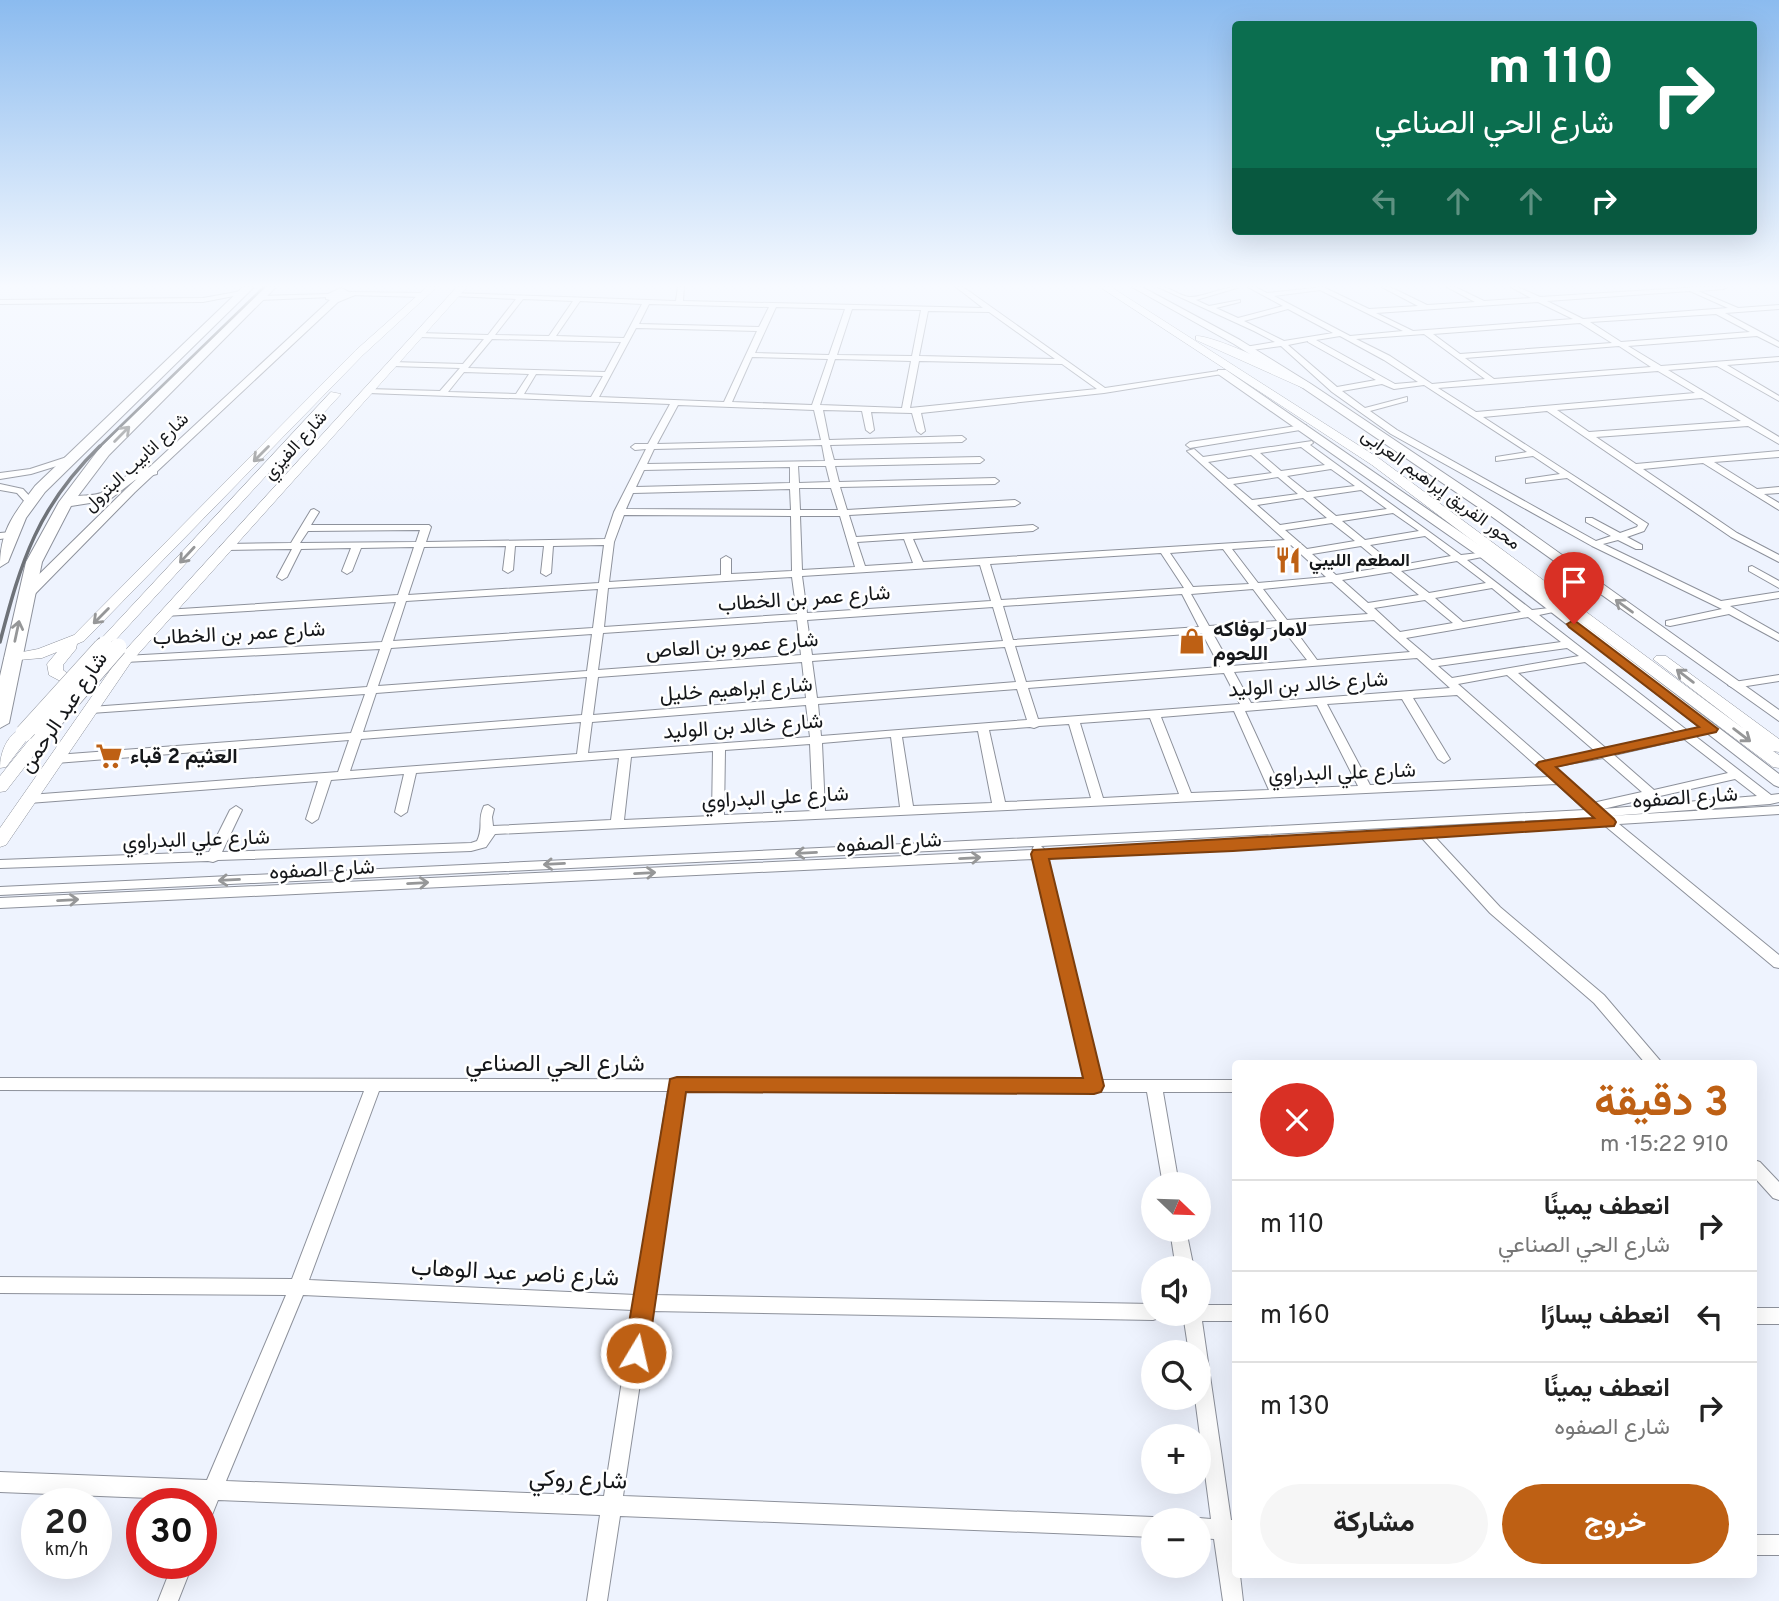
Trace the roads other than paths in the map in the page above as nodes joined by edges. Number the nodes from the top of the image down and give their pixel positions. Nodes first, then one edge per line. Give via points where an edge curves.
1 (171, 362) edge
2 (187, 362) edge
3 (269, 362) edge
4 (350, 362) edge
5 (369, 362) edge
6 (381, 362) edge
7 (394, 362) edge
8 (469, 362) edge
9 (615, 362) edge
10 (746, 362) edge
11 (830, 362) edge
12 (915, 362) edge
13 (1052, 362) edge
14 (1066, 362) joint
15 (1218, 362) edge
16 (1237, 362) edge
17 (1256, 362) edge
18 (1268, 362) edge
19 (1302, 362) edge
20 (1349, 362) edge
21 (1393, 362) edge
22 (1466, 362) edge
23 (1650, 362) edge
24 (1753, 362) edge
25 (392, 364) junction
26 (1719, 364) junction
27 (464, 368) junction
28 (1661, 368) junction
29 (534, 372) junction
30 (1222, 372) joint
31 (608, 374) junction
32 (1383, 381) junction
33 (1493, 382) junction
34 (1427, 385) junction
35 (1307, 386) junction
36 (1335, 390) junction
37 (368, 391) junction
38 (1104, 391) junction
39 (442, 394) junction
40 (1705, 396) junction
41 (519, 397) junction
42 (594, 399) junction
43 (1404, 399) dead end
44 (1779, 399) edge
45 (675, 403) junction
46 (727, 404) junction
47 (816, 407) junction
48 (1548, 408) junction
49 (866, 409) junction
50 (905, 411) junction
51 (916, 411) junction
52 (1362, 411) junction
53 (1473, 415) junction
54 (1377, 421) joint
55 (1750, 423) junction
56 (1303, 427) junction
57 (870, 430) dead end
58 (921, 431) dead end
59 (1587, 435) junction
60 (962, 439) dead end
61 (1779, 440) edge
62 (1324, 441) junction
63 (825, 442) junction
64 (1303, 444) junction
65 (635, 447) dead end
66 (651, 447) junction
67 (1253, 452) junction
68 (1532, 454) junction
69 (1779, 454) edge
70 (70, 458) junction
71 (1499, 459) dead end
72 (979, 460) dead end
73 (1202, 460) junction
74 (1704, 460) junction
75 (830, 463) junction
76 (794, 464) junction
77 (1334, 466) junction
78 (640, 467) junction
79 (1634, 467) junction
80 (152, 471) junction
81 (1279, 474) junction
82 (12, 475) junction
83 (0, 476) edge
84 (1566, 476) junction
85 (995, 481) dead end
86 (1528, 481) dead end
87 (1227, 482) junction
88 (835, 486) junction
89 (0, 487) edge
90 (794, 487) junction
91 (1363, 487) junction
92 (629, 490) junction
93 (1779, 490) edge
94 (1755, 492) junction
95 (1305, 495) junction
96 (29, 501) junction
97 (66, 502) junction
98 (1015, 503) dead end
99 (1251, 503) junction
100 (1779, 507) edge
101 (1395, 510) junction
102 (314, 512) dead end
103 (619, 512) junction
104 (794, 513) junction
105 (843, 513) junction
106 (1334, 519) junction
107 (1589, 520) dead end
108 (304, 528) junction
109 (1033, 528) dead end
110 (1279, 528) junction
111 (1427, 533) junction
112 (6, 536) edge
113 (907, 536) junction
114 (1619, 536) junction
115 (851, 540) junction
116 (550, 542) junction
117 (609, 542) junction
118 (1295, 542) junction
119 (419, 543) junction
120 (511, 543) junction
121 (1363, 543) junction
122 (1595, 544) junction
123 (357, 545) junction
124 (296, 546) junction
125 (225, 547) junction
126 (1226, 547) junction
127 (1639, 547) dead end
128 (1164, 551) junction
129 (1306, 552) junction
130 (1491, 552) junction
131 (1459, 558) junction
132 (726, 559) dead end
133 (1779, 559) edge
134 (984, 561) junction
135 (0, 562) edge
136 (919, 565) junction
137 (861, 569) junction
138 (1395, 569) junction
139 (1752, 569) dead end
140 (508, 570) dead end
141 (346, 571) dead end
142 (546, 573) dead end
143 (797, 573) junction
144 (282, 578) dead end
145 (726, 578) junction
146 (1332, 579) junction
147 (1494, 585) junction
148 (1779, 585) edge
149 (603, 586) junction
150 (1258, 586) junction
151 (1188, 590) junction
152 (1779, 595) edge
153 (1427, 596) junction
154 (24, 597) junction
155 (401, 599) junction
156 (997, 604) junction
157 (1720, 604) junction
158 (1364, 607) junction
159 (1554, 609) junction
160 (1732, 610) junction
161 (165, 612) junction
162 (1530, 613) junction
163 (802, 617) junction
164 (1376, 617) junction
165 (1670, 623) dead end
166 (1287, 625) junction
167 (1461, 625) junction
168 (1206, 629) junction
169 (597, 631) junction
170 (1397, 636) junction
171 (79, 638) junction
172 (1779, 638) edge
173 (1010, 644) junction
174 (1570, 644) junction
175 (386, 645) junction
176 (116, 649) junction
177 (1419, 655) junction
178 (12, 658) junction
179 (1587, 658) junction
180 (807, 659) junction
181 (1315, 664) junction
182 (1429, 664) junction
183 (1228, 671) junction
184 (1510, 672) junction
185 (591, 674) junction
186 (1779, 678) edge
187 (1449, 682) junction
188 (1734, 685) junction
189 (1023, 687) junction
190 (371, 690) junction
191 (1460, 691) junction
192 (1406, 696) junction
193 (812, 702) junction
194 (1321, 703) junction
195 (1244, 708) junction
196 (91, 710) junction
197 (1155, 715) junction
198 (1779, 717) edge
199 (586, 720) junction
200 (1074, 722) junction
201 (0, 723) edge
202 (1034, 724) junction
203 (983, 727) junction
204 (1710, 729) junction
205 (897, 734) junction
206 (1685, 734) junction
207 (356, 737) junction
208 (816, 740) junction
209 (719, 747) junction
210 (1779, 747) edge
211 (1605, 754) junction
212 (625, 755) junction
213 (582, 758) junction
214 (56, 759) junction
215 (1444, 759) dead end
216 (0, 763) edge
217 (1779, 763) edge
218 (1544, 765) junction
219 (411, 770) junction
220 (343, 775) junction
221 (1737, 775) junction
222 (326, 776) junction
223 (1561, 780) junction
224 (1779, 782) edge
225 (0, 787) edge
226 (1366, 790) junction
227 (1277, 794) junction
228 (1654, 796) junction
229 (1186, 798) junction
230 (29, 799) junction
231 (1099, 803) junction
232 (1776, 803) edge
233 (999, 805) junction
234 (488, 809) dead end
235 (236, 810) dead end
236 (907, 810) junction
237 (1593, 810) junction
238 (401, 812) dead end
239 (819, 814) junction
240 (312, 819) dead end
241 (718, 819) junction
242 (1608, 822) junction
243 (617, 824) junction
244 (488, 832) junction
245 (1425, 834) junction
246 (0, 841) edge
247 (1037, 848) junction
248 (213, 858) junction
249 (0, 864) edge
250 (0, 891) edge
251 (27, 896) junction
252 (0, 903) edge
253 (1779, 963) edge
254 (1652, 1060) edge
255 (0, 1084) edge
256 (677, 1085) junction
257 (1094, 1086) junction
258 (1154, 1086) junction
259 (1232, 1086) edge
260 (373, 1087) junction
261 (1757, 1170) edge
262 (1169, 1172) edge
263 (1779, 1193) edge
264 (0, 1285) edge
265 (298, 1287) junction
266 (643, 1303) junction
267 (1141, 1312) edge
268 (1211, 1313) edge
269 (1232, 1313) edge
270 (1757, 1316) edge
271 (1779, 1316) edge
272 (1208, 1410) edge
273 (0, 1482) edge
274 (141, 1488) edge
275 (213, 1488) edge
276 (217, 1491) edge
277 (612, 1506) junction
278 (1141, 1527) edge
279 (1211, 1529) edge
280 (1229, 1530) edge
281 (1757, 1545) edge
282 (1779, 1545) edge
283 (177, 1579) edge
284 (168, 1601) edge
285 (597, 1601) edge
286 (1233, 1601) edge

1 - 70 main road
97 -> 2 main road
3 - 80 street, شارع انابيب البترول
4 -> 171 main road
5 -> 176 main road
6 - 176 main road
7 - 25 main road, شارع الفيزي
8 - 27 street
9 - 31 street
10 - 46 street
11 - 47 street
12 - 50 street
13 - 14 street
14 - 38 street
15 - 130 main road, محور الفريق إبراهيم العرابى via 1376,462
210 -> 16 main road, محور الفريق إبراهيم العرابى via 1470,516
17 - 35 main road
18 - 35 street
19 - 36 street
20 - 32 street
21 - 34 street
22 - 33 street
23 - 28 street
24 - 26 street
25 - 27 street
25 - 37 main road, شارع الفيزي
26 - 28 street
26 - 44 street
27 - 29 street
27 - 39 street
28 - 33 street
28 - 40 street
29 - 31 street
29 - 41 street
30 - 38 street
30 - 56 street
31 - 42 street
32 - 34 street via 1399,387
32 - 36 street
33 - 34 street
34 - 53 street
188 -> 35 street via 1495,513
36 - 52 street
37 - 39 street
37 - 125 main road, شارع الفيزي
38 - 51 street
39 - 41 street
40 - 48 street
40 - 55 street
41 - 42 street
42 - 45 street
43 - 52 street
45 - 46 street
45 - 66 street
46 - 47 street
47 - 49 street
47 - 63 street
48 - 53 street
48 - 59 street
49 - 50 street
49 - 57 street
50 - 51 street
51 - 58 street
52 - 54 street
53 - 68 street
54 - 122 street
55 - 59 street
55 - 61 street
56 - 62 street
56 - 73 street via 1191,448
59 - 79 street
60 - 63 street
62 - 64 street
62 - 130 street
63 - 66 street
63 - 75 street
64 - 67 street
64 - 77 street
65 - 66 street
66 - 78 street
67 - 73 street
67 - 81 street
68 - 71 street
68 - 84 street
69 - 74 street
70 - 82 street
70 - 96 main road
72 - 75 street
73 - 87 street
74 - 79 street
74 - 94 street
75 - 76 street
75 - 88 street
76 - 78 street
76 - 90 street
77 - 81 street
77 - 91 street
78 - 92 street
79 - 133 street via 1734,535
80 - 97 main road via 130,477 98,499
80 - 154 street, شارع انابيب البترول
81 - 87 street
81 - 95 street
82 - 83 street
82 - 89 street via 16,480
84 - 86 street
84 - 114 street via 1643,524 1641,529
85 - 88 street
87 - 99 street
88 - 90 street
88 - 105 street
89 - 96 street via 20,491
90 - 92 street
90 - 104 street
91 - 95 street
91 - 101 street
92 - 103 street
93 - 94 street
94 - 100 street
95 - 99 street
95 - 106 street
96 - 112 main road
97 - 154 main road via 34,562
98 - 105 street
99 - 110 street
101 - 106 street
101 - 111 street
102 - 108 street
103 - 104 street
103 - 117 street
104 - 105 street
104 - 143 street
105 - 115 street
106 - 110 street
106 - 121 street
107 - 114 street
108 - 119 street via 424,526
108 - 124 street
109 - 113 street
110 - 118 street
111 - 121 street
111 - 131 street
112 - 135 main road
113 - 115 street
113 - 136 street
114 - 122 street
114 - 127 street
115 - 137 street
116 - 117 street
116 - 120 street
116 - 142 street
117 - 149 street
118 - 126 street
118 - 129 street
119 - 120 street
119 - 123 street
119 - 155 street
120 - 140 street
121 - 129 street
121 - 138 street
122 - 157 street
123 - 124 street
123 - 141 street
124 - 125 street
124 - 144 street
125 - 161 main road, شارع الفيزي
126 - 128 street
126 - 150 street
128 - 134 street
128 - 151 street
129 - 146 street
130 - 131 street, شارع عمر بن الخطاب
130 - 159 street
130 -> 217 main road, محور الفريق إبراهيم العرابى
131 - 138 street, شارع عمر بن الخطاب
131 - 147 street
132 - 145 street
134 - 136 street
134 - 156 street
136 - 137 street
137 - 143 street
138 - 146 street, شارع عمر بن الخطاب
138 - 153 street
139 - 148 street
143 - 145 street
143 - 163 street
145 - 149 street via 703,573
146 - 150 street, شارع عمر بن الخطاب
146 - 158 street
147 - 153 street
147 - 162 street
149 - 155 street
149 - 169 street
150 - 151 street, شارع عمر بن الخطاب
150 - 166 street
151 - 156 street, شارع عمر بن الخطاب
151 - 168 street
152 - 157 street
153 - 158 street
153 - 167 street
178 -> 154 main road
155 - 161 street
155 - 175 street
156 - 163 street, شارع عمر بن الخطاب
156 - 173 street
157 - 160 street
158 - 164 street
159 - 162 street
159 - 204 street
160 - 165 street
160 - 172 street
161 - 176 main road, شارع عبد الرحمن
162 - 167 street
162 - 174 street
163 - 169 street, شارع عمر بن الخطاب
163 - 180 street
164 - 166 street, شارع عمرو بن العاص
164 - 170 street
166 - 168 street, شارع عمرو بن العاص
166 - 181 street
167 - 170 street
168 - 173 street, شارع عمرو بن العاص
168 - 183 street
169 - 175 street, شارع عمر بن الخطاب
169 - 185 street
170 - 177 street
171 - 176 main road via 55,664 59,676 89,678 115,668
171 - 178 main road via 42,653
173 - 180 street, شارع عمرو بن العاص
173 - 189 street
174 - 179 street
174 - 182 street
175 - 176 street, شارع عمر بن الخطاب
175 - 190 street
176 - 196 main road, شارع عبد الرحمن
176 - 216 main road, bridge
176 - 225 main road, bridge
177 - 181 street, شارع ابراهيم خليل
177 - 182 street
178 - 201 main road
179 - 184 street
179 - 206 street
180 - 185 street, شارع عمرو بن العاص
180 - 193 street
181 - 183 street, شارع ابراهيم خليل
182 - 187 street
183 - 189 street, شارع ابراهيم خليل
183 - 195 street
184 - 187 street
184 - 211 street
185 - 190 street, شارع عمرو بن العاص
185 - 199 street
186 - 188 street
187 - 191 street
188 - 198 street
189 - 193 street, شارع ابراهيم خليل
189 - 202 street
190 - 196 street, شارع عمرو بن العاص
190 - 207 street
191 - 192 street, شارع خالد بن الوليد
191 - 218 street
192 - 194 street, شارع خالد بن الوليد
192 - 215 street
193 - 199 street, شارع ابراهيم خليل
193 - 208 street
194 - 195 street, شارع خالد بن الوليد
194 - 226 street
195 - 197 street, شارع خالد بن الوليد
195 - 227 street
196 - 214 main road, شارع عبد الرحمن
197 - 200 street, شارع خالد بن الوليد
197 - 229 street
199 - 207 street, شارع ابراهيم خليل
199 - 213 street
200 - 202 street, شارع خالد بن الوليد
200 - 231 street
202 - 203 street, شارع خالد بن الوليد
203 - 205 street, شارع خالد بن الوليد
203 - 233 street
204 - 206 street
204 - 224 street
205 - 208 street, شارع خالد بن الوليد
205 - 236 street
206 - 211 street
206 - 221 street
207 - 214 street, شارع ابراهيم خليل
207 - 220 street
208 - 209 street, شارع خالد بن الوليد
208 - 239 street
209 - 212 street, شارع خالد بن الوليد
209 - 241 street
211 - 218 street
211 - 228 street
212 - 213 street, شارع خالد بن الوليد
212 - 243 street
213 - 219 street, شارع خالد بن الوليد
214 - 230 main road, شارع عبد الرحمن
218 - 223 street
219 - 220 street, شارع خالد بن الوليد
219 - 238 street
220 - 222 street, شارع خالد بن الوليد
221 - 228 street
221 - 232 street
222 - 230 street, شارع خالد بن الوليد
222 - 240 street
223 - 226 street, شارع علي البدراوي
223 - 237 street
226 - 227 street, شارع علي البدراوي
227 - 229 street, شارع علي البدراوي
228 - 237 street
229 - 231 street, شارع علي البدراوي
230 - 246 main road, شارع عبد الرحمن
231 - 233 street, شارع علي البدراوي
232 - 237 street, شارع الصفوه
232 - 242 street, شارع الصفوه
233 - 236 street, شارع علي البدراوي
234 - 244 street
235 - 248 street
236 - 239 street, شارع علي البدراوي
237 - 242 street
237 - 247 street, شارع الصفوه
239 - 241 street, شارع علي البدراوي
241 - 243 street, شارع علي البدراوي
242 - 245 street, شارع الصفوه
242 - 253 street
243 - 244 street, شارع علي البدراوي
244 - 248 street, شارع علي البدراوي via 482,844 471,847
245 - 247 street, شارع الصفوه
245 - 254 street via 1495,910 1599,999
247 - 251 street, شارع الصفوه
247 - 257 street
248 - 249 street, شارع علي البدراوي
250 - 251 street, شارع الصفوه
251 - 252 street, شارع الصفوه
255 - 260 street, شارع الحي الصناعي
256 - 257 street, شارع الحي الصناعي
256 - 260 street, شارع الحي الصناعي
256 - 266 street
257 - 258 street, شارع الحي الصناعي
258 - 259 street, شارع الحي الصناعي
258 - 262 street
260 - 265 street
261 - 263 street
264 - 265 street, شارع ناصر عبد الوهاب
265 - 266 street, شارع ناصر عبد الوهاب
265 - 275 street
266 - 267 street, شارع ناصر عبد الوهاب
266 - 277 street
268 - 269 street
270 - 271 street
272 - 280 street
273 - 274 street, شارع روكي
276 - 277 street, شارع روكي
277 - 278 street, شارع روكي
277 - 285 street
279 - 280 street
280 - 286 street
281 - 282 street
283 - 284 street

